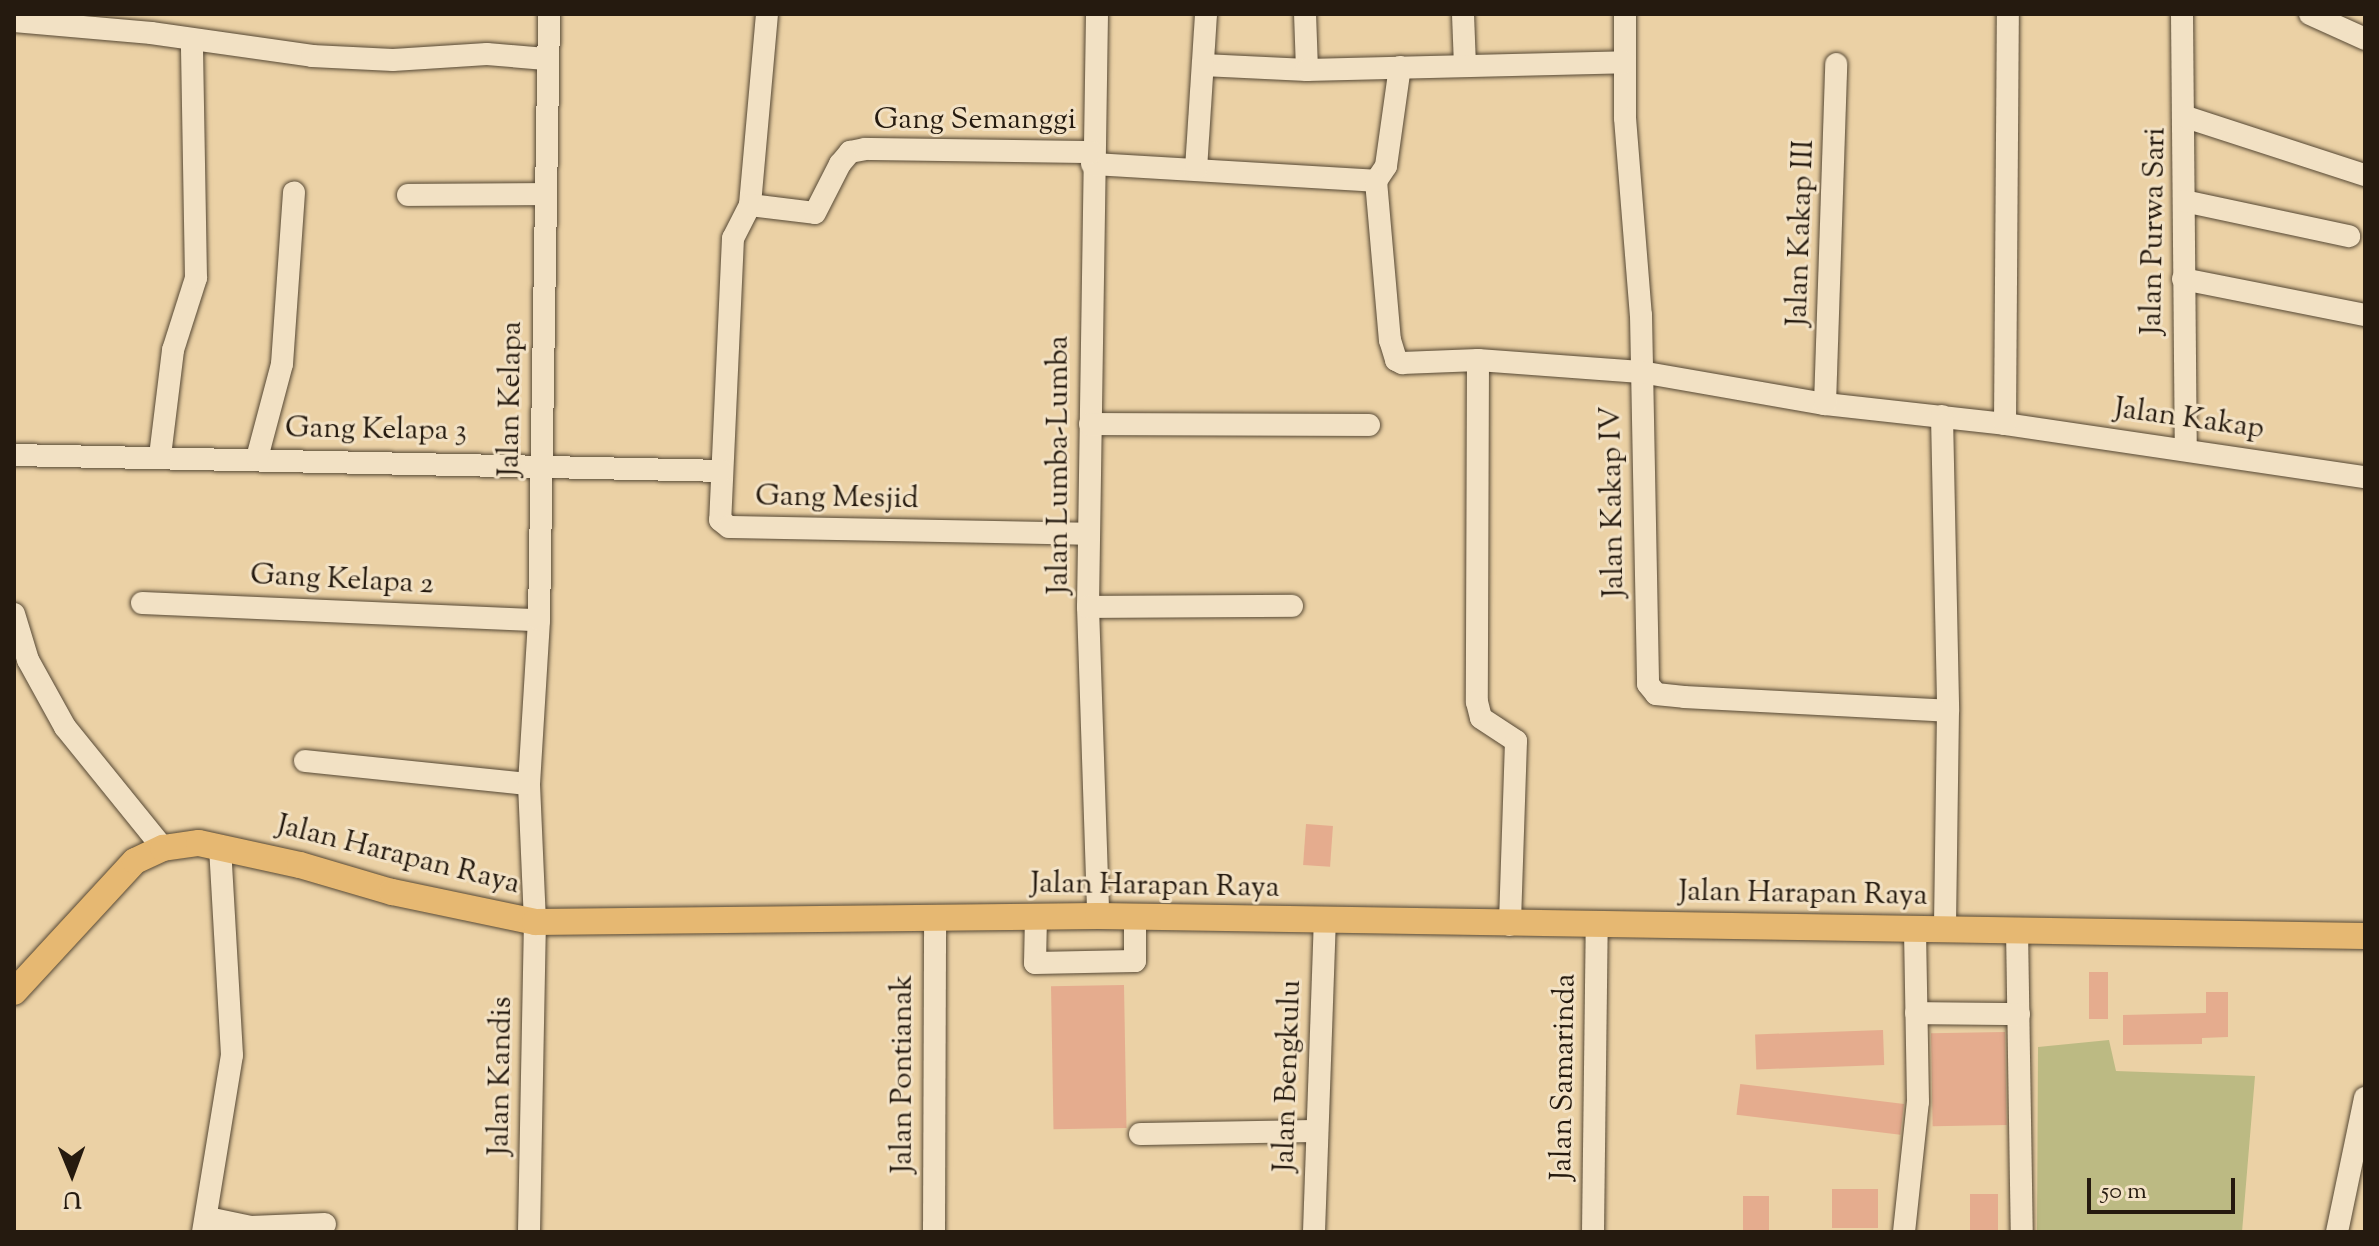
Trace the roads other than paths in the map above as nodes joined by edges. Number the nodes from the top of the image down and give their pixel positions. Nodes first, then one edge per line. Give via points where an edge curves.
1 (549, 14) edge
2 (767, 14) edge
3 (1097, 14) edge
4 (1206, 14) edge
5 (1305, 14) edge
6 (1463, 14) edge
7 (1625, 14) edge
8 (2008, 14) edge
9 (2182, 14) edge
10 (2310, 14) edge
11 (14, 21) edge
12 (2365, 39) edge
13 (192, 40) junction
14 (546, 59) junction
15 (1625, 62) junction
16 (1836, 64) dead end
17 (1203, 65) junction
18 (1465, 65) junction
19 (1400, 67) junction
20 (1307, 70) junction
21 (2186, 117) junction
22 (1092, 158) junction
23 (1196, 169) junction
24 (2365, 175) edge
25 (1376, 181) junction
26 (294, 192) dead end
27 (544, 194) junction
28 (408, 195) dead end
29 (2184, 201) junction
30 (750, 205) junction
31 (2349, 236) dead end
32 (2183, 279) junction
33 (2365, 315) edge
34 (1478, 360) junction
35 (1641, 372) junction
36 (1825, 404) junction
37 (1942, 416) junction
38 (1090, 424) junction
39 (2005, 424) junction
40 (1369, 425) dead end
41 (2186, 449) junction
42 (14, 455) edge
43 (160, 456) junction
44 (257, 458) junction
45 (542, 465) junction
46 (722, 471) junction
47 (2365, 477) edge
48 (1089, 534) junction
49 (142, 603) dead end
50 (1292, 606) dead end
51 (1088, 607) junction
52 (14, 614) edge
53 (539, 620) junction
54 (1948, 711) junction
55 (305, 761) dead end
56 (529, 784) junction
57 (220, 846) junction
58 (163, 848) junction
59 (935, 916) junction
60 (1036, 916) junction
61 (1098, 916) junction
62 (1135, 917) junction
63 (535, 922) junction
64 (1325, 922) junction
65 (1597, 923) junction
66 (1510, 925) junction
67 (1945, 929) junction
68 (2017, 929) junction
69 (1915, 930) junction
70 (2365, 936) edge
71 (14, 992) edge
72 (1916, 1013) junction
73 (2019, 1014) junction
74 (2365, 1098) edge
75 (1317, 1131) junction
76 (1140, 1134) dead end
77 (325, 1224) dead end
78 (206, 1225) edge
79 (529, 1232) edge
80 (934, 1232) edge
81 (1314, 1232) edge
82 (1593, 1232) edge
83 (1904, 1232) edge
84 (2022, 1232) edge
85 (2337, 1232) edge

1 - 14 street, Jalan Kelapa
2 - 30 street
3 - 22 street, Jalan Lumba-Lumba
4 - 17 street
5 - 20 street
6 - 18 street
7 - 15 street, Jalan Kakap IV
8 - 39 street
9 - 21 street, Jalan Purwa Sari
10 - 12 street
11 - 13 street
13 - 14 street via 312,56 393,60 487,54
13 - 43 street via 196,278 173,350
14 - 27 street, Jalan Kelapa
15 - 18 street
15 - 35 street, Jalan Kakap IV
16 - 36 street, Jalan Kakap III
17 - 20 street
17 - 23 street
18 - 19 street
19 - 20 street
19 - 25 street via 1386,166
21 - 24 street
21 - 29 street, Jalan Purwa Sari
22 - 23 street
22 - 30 street, Gang Semanggi via 865,149 850,152 840,164 815,213
22 - 38 street, Jalan Lumba-Lumba
23 - 25 street
25 - 34 street, Jalan Kakap via 1396,360
26 - 44 street, Gang Kelapa 3 via 282,364
27 - 28 street
27 - 45 street, Jalan Kelapa
29 - 31 street
29 - 32 street, Jalan Purwa Sari
30 - 46 street via 733,238
32 - 33 street
32 - 41 street, Jalan Purwa Sari
34 - 35 street, Jalan Kakap
34 - 66 street via 1477,702 1481,718 1516,741
35 - 36 street, Jalan Kakap
35 - 54 street, Jalan Kakap IV via 1648,684 1656,694
36 - 37 street, Jalan Kakap
37 - 39 street, Jalan Kakap
37 - 54 street
38 - 40 street
38 - 48 street, Jalan Lumba-Lumba
39 - 41 street, Jalan Kakap
41 - 47 street, Jalan Kakap
42 - 43 street, Gang Kelapa 3
43 - 44 street, Gang Kelapa 3
44 - 45 street, Gang Kelapa 3
45 - 46 street, Gang Mesjid
45 - 53 street, Jalan Kelapa
46 - 48 street, Gang Mesjid via 717,510 729,527
48 - 51 street, Jalan Lumba-Lumba
49 - 53 street, Gang Kelapa 2
50 - 51 street
51 - 61 street, Jalan Lumba-Lumba
52 - 58 street via 28,660 65,727
53 - 56 street, Jalan Kelapa
54 - 67 street
55 - 56 street
56 - 63 street, Jalan Kelapa
57 - 58 main road, Jalan Harapan Raya
57 - 63 main road, Jalan Harapan Raya via 392,892
57 - 78 street via 232,1055
58 - 71 main road, Jalan Harapan Raya via 135,861
59 - 60 main road, Jalan Harapan Raya
59 - 63 main road, Jalan Harapan Raya
59 - 80 street, Jalan Pontianak
60 - 61 main road, Jalan Harapan Raya
60 - 62 street via 1035,963 1135,961
61 - 62 main road, Jalan Harapan Raya
62 - 64 main road, Jalan Harapan Raya
63 - 79 street, Jalan Kandis
64 - 66 main road, Jalan Harapan Raya
64 - 75 street, Jalan Bengkulu
65 - 66 main road, Jalan Harapan Raya
65 - 69 main road, Jalan Harapan Raya
65 - 82 street, Jalan Samarinda
67 - 68 main road, Jalan Harapan Raya
67 - 69 main road, Jalan Harapan Raya
68 - 70 main road, Jalan Harapan Raya
68 - 73 street
69 - 72 street
72 - 73 street
72 - 83 street via 1918,1102
73 - 84 street
74 - 85 street
75 - 76 street
75 - 81 street, Jalan Bengkulu
77 - 78 street

